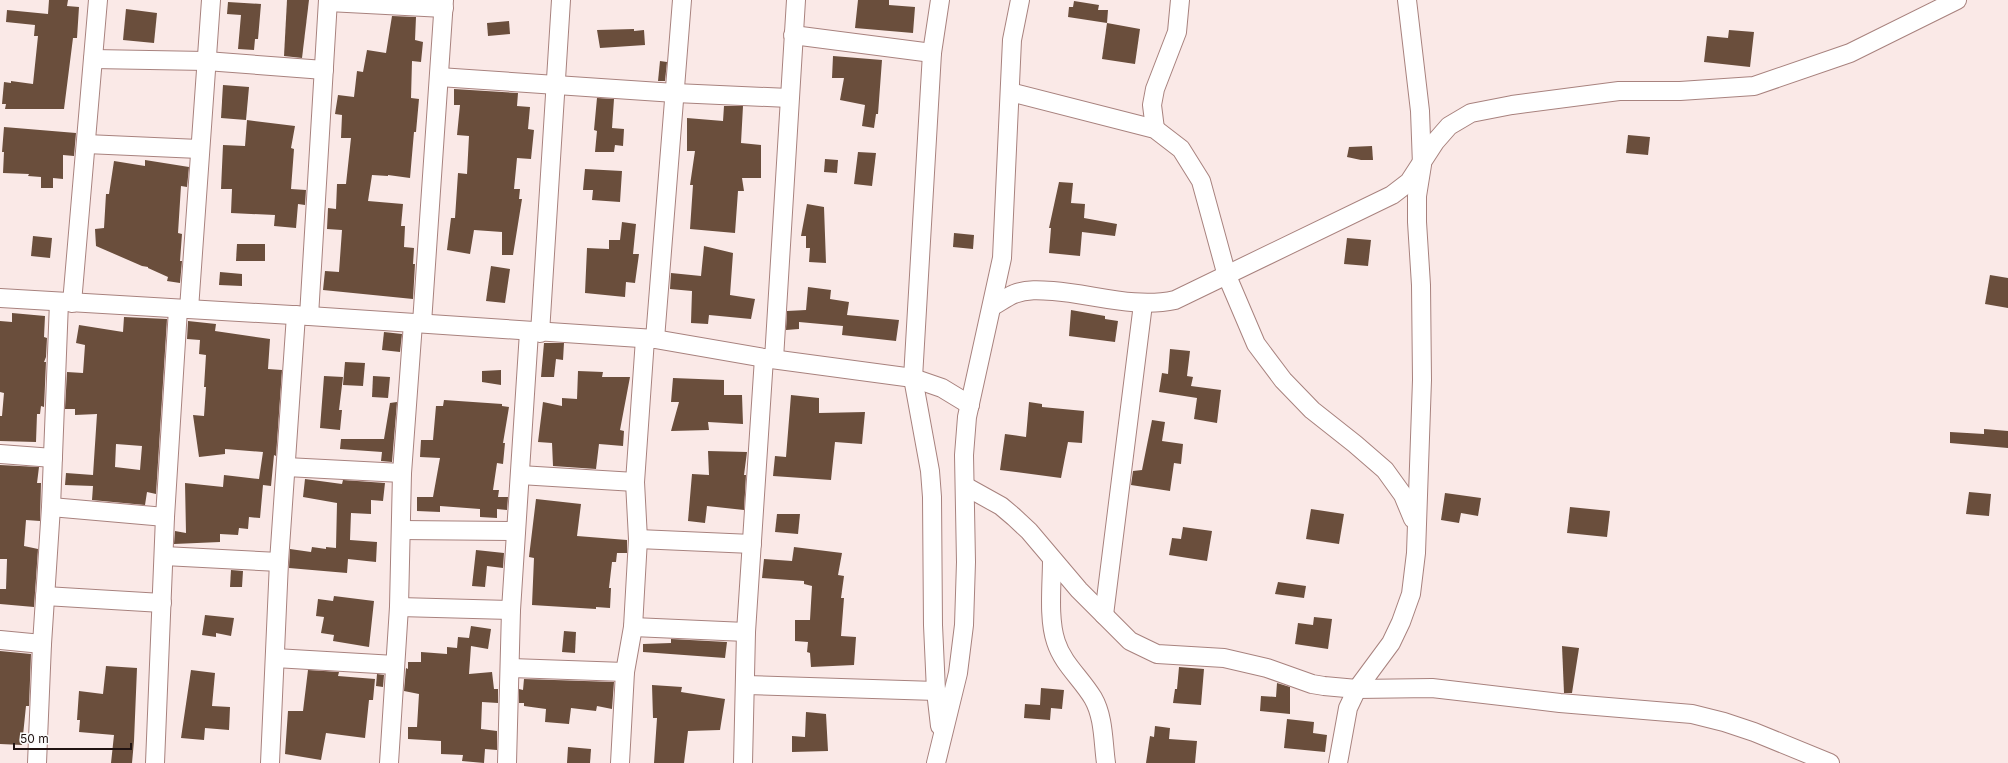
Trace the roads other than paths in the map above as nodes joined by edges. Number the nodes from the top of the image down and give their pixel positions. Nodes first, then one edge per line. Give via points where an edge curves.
1 (98, 0) edge
2 (211, 0) edge
3 (561, 0) edge
4 (682, 0) edge
5 (796, 0) edge
6 (940, 0) edge
7 (1019, 0) edge
8 (1180, 0) edge
9 (1407, 0) edge
10 (1957, 0) edge
11 (328, 1) edge
12 (444, 4) edge
13 (793, 35) junction
14 (932, 53) junction
15 (93, 59) junction
16 (206, 61) junction
17 (324, 70) junction
18 (439, 77) junction
19 (555, 85) junction
20 (1010, 92) junction
21 (675, 93) junction
22 (789, 98) junction
23 (1155, 129) junction
24 (86, 144) junction
25 (200, 149) junction
26 (1422, 165) junction
27 (1227, 276) junction
28 (0, 298) edge
29 (66, 302) junction
30 (1143, 304) junction
31 (993, 306) junction
32 (184, 309) junction
33 (302, 316) junction
34 (418, 323) junction
35 (535, 332) junction
36 (650, 339) junction
37 (769, 359) junction
38 (913, 378) junction
39 (970, 405) junction
40 (0, 454) edge
41 (53, 458) junction
42 (286, 467) junction
43 (402, 473) junction
44 (520, 476) junction
45 (635, 482) junction
46 (965, 486) junction
47 (51, 507) junction
48 (165, 517) junction
49 (1416, 525) junction
50 (401, 530) junction
51 (516, 531) junction
52 (638, 539) junction
53 (752, 544) junction
54 (164, 556) junction
55 (1052, 560) junction
56 (279, 562) junction
57 (45, 596) junction
58 (162, 603) junction
59 (399, 607) junction
60 (512, 610) junction
61 (1104, 615) junction
62 (633, 627) junction
63 (746, 632) junction
64 (0, 640) edge
65 (42, 644) junction
66 (275, 658) junction
67 (395, 665) junction
68 (511, 668) junction
69 (625, 672) junction
70 (746, 685) junction
71 (1358, 689) junction
72 (936, 691) junction
73 (941, 738) junction
74 (1105, 761) edge
75 (1339, 762) edge
76 (37, 763) edge
77 (155, 763) edge
78 (270, 763) edge
79 (389, 763) edge
80 (507, 763) edge
81 (620, 763) edge
82 (743, 763) edge
83 (936, 763) edge
84 (1830, 763) edge

1 - 15 street
2 - 16 street
3 - 19 street
4 - 21 street
5 - 13 street
6 - 14 street
7 - 20 street via 1012,40
8 - 23 street via 1177,32 1155,89 1152,105
9 - 26 street via 1420,111
10 - 26 street via 1850,53 1754,86 1680,91 1619,91 1472,113 1449,126 1435,142
11 - 12 street
11 - 17 street
12 - 18 street
13 - 14 street
13 - 22 street
14 - 38 street
15 - 16 street
15 - 24 street
16 - 17 street
16 - 25 street
17 - 33 street
18 - 19 street
18 - 34 street
19 - 21 street
19 - 35 street
20 - 23 street
20 - 31 street via 1002,258
21 - 22 street
21 - 36 street
22 - 37 street
23 - 27 street via 1181,149 1201,181
24 - 25 street
24 - 29 street
25 - 32 street
26 - 27 street via 1409,182 1392,195
26 - 49 street via 1417,222 1421,285 1422,380
27 - 30 street via 1175,300
27 - 49 street via 1256,344 1283,380 1312,410 1385,470 1403,495
28 - 29 street
29 - 32 street
29 - 41 street
30 - 31 street via 1080,293 1035,289 1015,294
30 - 61 street
31 - 39 street via 980,352
32 - 33 street
32 - 48 street
33 - 34 street
33 - 42 street
34 - 35 street
34 - 43 street
35 - 36 street
35 - 44 street
36 - 37 street
36 - 45 street
37 - 38 street
37 - 53 street
38 - 39 street via 942,388
38 - 72 street via 930,470 932,497
39 - 46 street via 964,455
40 - 41 street
41 - 47 street
42 - 43 street
42 - 56 street
43 - 50 street
44 - 45 street
44 - 51 street
45 - 52 street
46 - 55 street via 1001,506 1014,517
46 - 73 street via 964,625 958,673
47 - 48 street
47 - 57 street
48 - 54 street
49 - 71 street via 1416,553 1411,594 1391,643
50 - 51 street
50 - 59 street
51 - 60 street
52 - 53 street
52 - 62 street
53 - 63 street
54 - 56 street
54 - 58 street
55 - 61 street
55 - 74 street via 1053,630 1061,654 1093,698 1100,717
56 - 66 street
57 - 58 street
57 - 65 street
58 - 77 street
59 - 60 street
59 - 67 street
60 - 68 street
61 - 71 street via 1130,641 1157,654 1224,658 1267,668 1312,684
62 - 63 street
62 - 69 street
63 - 70 street
64 - 65 street
65 - 76 street
66 - 67 street
66 - 78 street
67 - 79 street
68 - 69 street
68 - 80 street
69 - 81 street
70 - 72 street
70 - 82 street
71 - 75 street via 1348,708
71 - 84 street via 1432,688 1560,703 1692,714 1754,732
72 - 73 street
73 - 83 street

